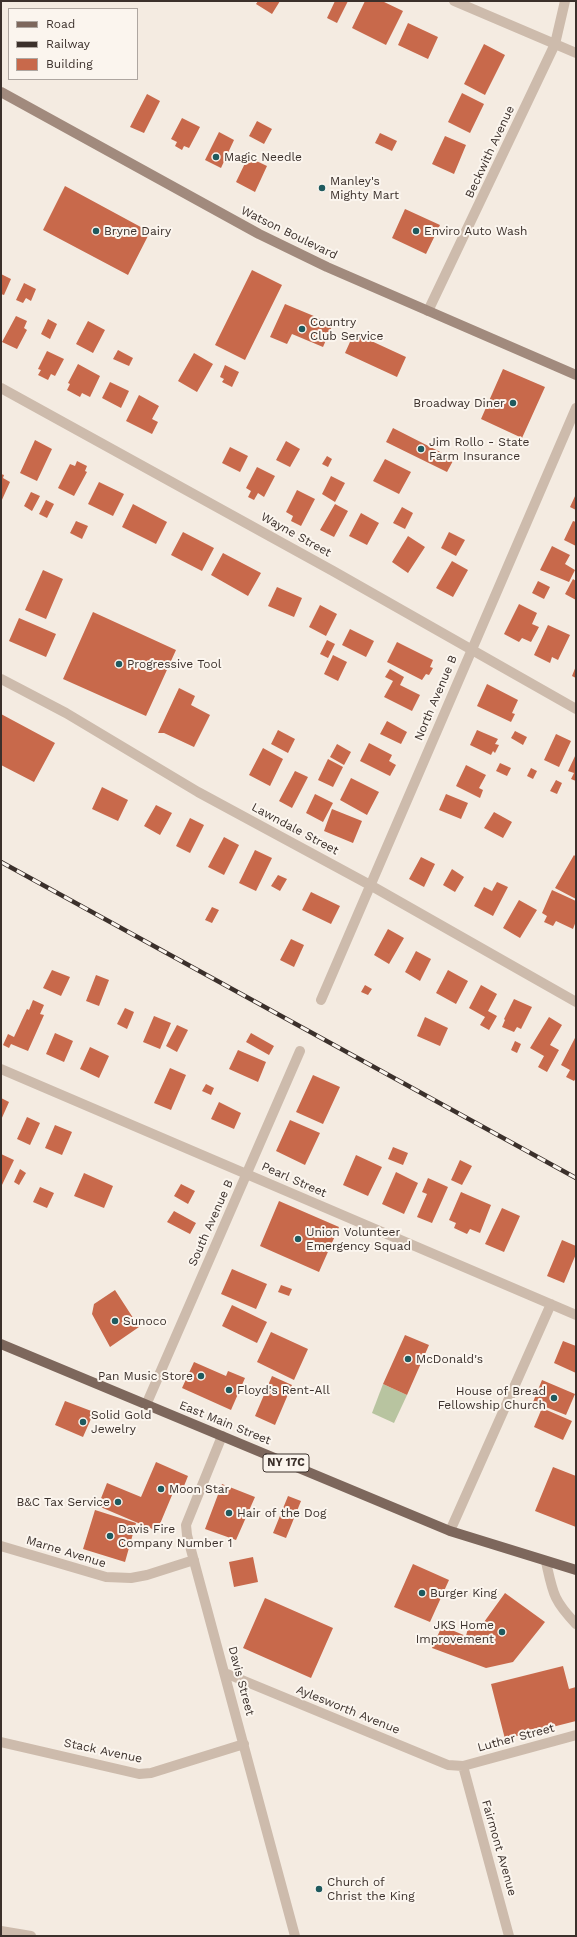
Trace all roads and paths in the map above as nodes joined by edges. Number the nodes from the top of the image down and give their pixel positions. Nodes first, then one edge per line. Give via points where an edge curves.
1 (454, 1) edge
2 (565, 1) edge
3 (555, 44) junction
4 (576, 53) edge
5 (1, 92) edge
6 (428, 311) junction
7 (576, 375) edge
8 (1, 388) edge
9 (576, 408) edge
10 (471, 650) junction
11 (1, 678) edge
12 (576, 709) edge
13 (370, 884) junction
14 (321, 1000) dead end
15 (576, 1002) edge
16 (300, 1051) dead end
17 (1, 1069) edge
18 (247, 1173) junction
19 (551, 1304) junction
20 (576, 1315) edge
21 (1, 1344) edge
22 (146, 1405) junction
23 (222, 1436) junction
24 (450, 1531) junction
25 (1, 1546) edge
26 (194, 1560) junction
27 (546, 1562) junction
28 (576, 1570) edge
29 (576, 1624) edge
30 (225, 1673) junction
31 (576, 1735) edge
32 (1, 1742) edge
33 (244, 1744) junction
34 (463, 1766) junction
35 (1, 1931) edge
36 (293, 1935) edge
37 (31, 1936) edge
38 (509, 1936) edge

1 - 3 street
2 - 3 street, Beckwith Avenue
3 - 4 street
3 - 6 street, Beckwith Avenue
5 - 6 street, Watson Boulevard via 255,233
6 - 7 street, Watson Boulevard
8 - 10 street, Wayne Street
9 - 10 street, North Avenue B
10 - 12 street, Wayne Street
10 - 13 street, North Avenue B
11 - 13 street, Lawndale Street via 66,713 198,792
13 - 14 street, North Avenue B
13 - 15 street, Lawndale Street
16 - 18 street, South Avenue B
17 - 18 street, Pearl Street
18 - 19 street, Pearl Street via 388,1236
18 - 22 street, South Avenue B
19 - 20 street, Pearl Street
19 - 24 street
21 - 22 main road, East Main Street / NY 17C
22 - 23 main road, East Main Street / NY 17C
23 - 24 main road, East Main Street / NY 17C
23 - 26 street, Davis Street via 186,1525
24 - 27 main road, East Main Street / NY 17C
25 - 26 street, Marne Avenue via 106,1578 147,1575
26 - 30 street, Davis Street
27 - 28 main road, East Main Street / NY 17C
27 - 29 street via 553,1593 561,1609
30 - 33 street, Davis Street
30 - 34 street, Aylesworth Avenue via 448,1765
31 - 34 street, Luther Street
32 - 33 street, Stack Avenue via 139,1774 150,1773
33 - 36 street, Davis Street
34 - 38 street, Fairmont Avenue
35 - 37 street

